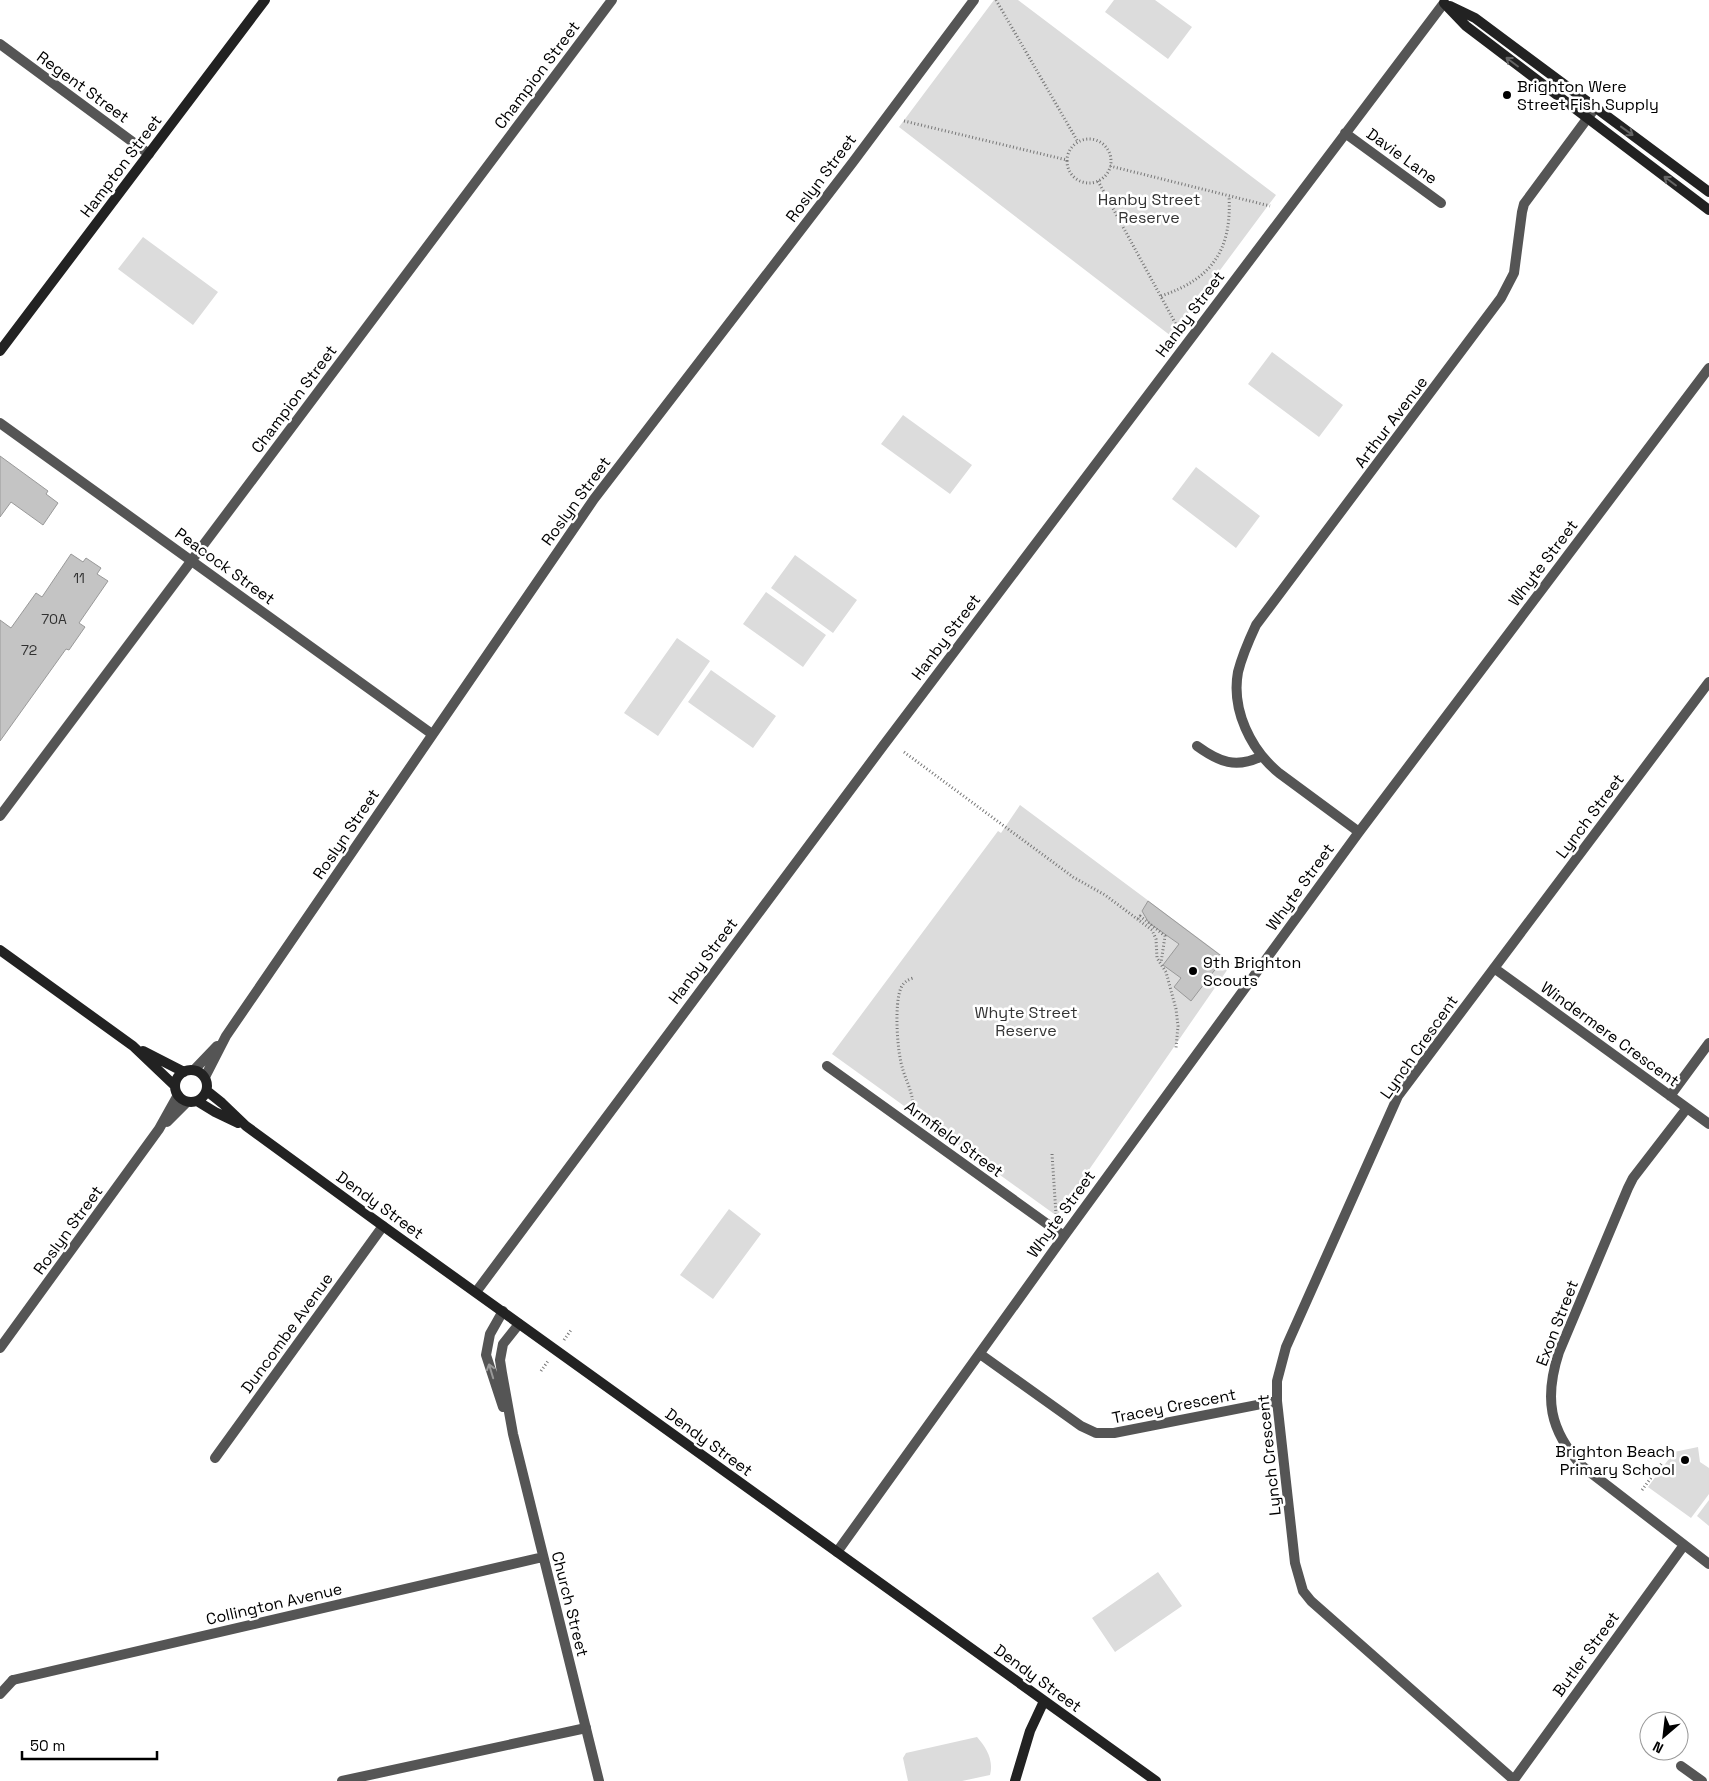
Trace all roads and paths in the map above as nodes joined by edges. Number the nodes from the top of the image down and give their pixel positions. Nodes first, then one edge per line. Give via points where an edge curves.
1 (265, 0) edge
2 (612, 0) edge
3 (974, 0) edge
4 (996, 0) edge
5 (1442, 1) edge
6 (0, 44) edge
7 (1595, 108) junction
8 (1587, 119) junction
9 (904, 121) dead end
10 (1345, 133) junction
11 (1078, 142) junction
12 (149, 154) junction
13 (1067, 160) junction
14 (1110, 166) junction
15 (1098, 181) junction
16 (1709, 192) edge
17 (1229, 196) junction
18 (1441, 203) dead end
19 (1270, 206) dead end
20 (1709, 210) edge
21 (1161, 296) junction
22 (1178, 328) dead end
23 (0, 351) edge
24 (1709, 368) edge
25 (0, 423) edge
26 (191, 560) junction
27 (1709, 682) edge
28 (432, 734) junction
29 (1197, 746) dead end
30 (904, 752) dead end
31 (1262, 756) junction
32 (0, 816) edge
33 (1359, 832) junction
34 (1141, 917) junction
35 (0, 950) edge
36 (1161, 964) junction
37 (1494, 968) junction
38 (912, 978) dead end
39 (226, 1036) junction
40 (1709, 1043) edge
41 (133, 1046) junction
42 (1176, 1048) dead end
43 (828, 1066) dead end
44 (189, 1071) junction
45 (204, 1077) junction
46 (177, 1090) junction
47 (207, 1091) junction
48 (1670, 1096) junction
49 (198, 1101) junction
50 (187, 1102) junction
51 (1687, 1108) junction
52 (907, 1124) junction
53 (1709, 1124) edge
54 (246, 1126) junction
55 (160, 1129) junction
56 (1052, 1154) dead end
57 (1056, 1214) dead end
58 (383, 1226) junction
59 (1064, 1236) junction
60 (476, 1292) junction
61 (503, 1311) junction
62 (520, 1324) junction
63 (0, 1348) edge
64 (980, 1354) junction
65 (1277, 1401) junction
66 (512, 1434) junction
67 (215, 1458) dead end
68 (1662, 1463) dead end
69 (1642, 1490) dead end
70 (1684, 1545) junction
71 (837, 1552) junction
72 (542, 1557) junction
73 (1709, 1564) edge
74 (0, 1694) edge
75 (1044, 1700) junction
76 (586, 1728) junction
77 (1681, 1766) dead end
78 (1513, 1780) edge
79 (342, 1781) edge
80 (599, 1781) edge
81 (1015, 1781) edge
82 (1156, 1781) edge
83 (1702, 1781) edge

1 - 12 street, Hampton Street
2 - 26 street, Champion Street
3 - 28 street, Roslyn Street via 594,499
4 - 11 path
5 - 7 street via 1475,18
8 -> 5 street via 1466,26
5 - 10 street, Hanby Street
6 - 12 street, Regent Street
7 - 8 street, Arthur Avenue
7 -> 16 street
20 -> 8 street
8 - 31 street, Arthur Avenue via 1524,204 1511,283 1256,625 1242,659 1237,694 1247,731
9 - 13 path
10 - 18 street, Davie Lane
10 - 60 street, Hanby Street
11 - 13 path
11 - 14 path via 1100,142 1109,152
12 - 23 street, Hampton Street
13 - 15 path via 1068,168 1078,180
14 - 15 path
14 - 17 path
15 - 21 path
17 - 19 path
17 - 21 path via 1230,219 1226,237 1212,263 1189,284
21 - 22 path
24 - 33 street, Whyte Street
25 - 26 street, Peacock Street
26 - 28 street, Peacock Street
26 - 32 street, Champion Street
27 - 37 street, Lynch Street
28 - 39 street, Roslyn Street
29 - 31 street via 1225,762 1252,761
30 - 34 path via 1073,877
31 - 33 street, Arthur Avenue via 1279,773
33 - 59 street, Whyte Street
34 - 36 path via 1155,934 1157,958
34 - 36 path via 1163,933
35 - 41 street
36 - 42 path via 1176,1009
37 - 48 street, Windermere Crescent
37 - 65 street, Lynch Crescent via 1398,1096 1286,1347 1277,1382
38 - 52 path via 901,987 897,1006 899,1053 914,1104
39 - 44 street, Roslyn Street
39 - 45 street, Roslyn Street
40 - 48 street
41 - 44 street
41 - 46 street
43 - 52 street, Armfield Street
44 - 45 street
44 - 46 street via 178,1078
45 - 47 street
46 - 50 street
46 - 55 street, Roslyn Street
47 - 49 street
47 - 54 street, Dendy Street
48 - 51 street, Windermere Crescent
49 - 50 street
49 - 54 street, Dendy Street
50 - 55 street, Roslyn Street
51 - 53 street, Windermere Crescent
51 - 70 street, Exon Street via 1628,1188 1559,1352 1551,1388 1555,1424 1568,1451 1596,1478
52 - 59 street, Armfield Street
54 - 58 street, Dendy Street
55 - 63 street, Roslyn Street
56 - 57 path
58 - 60 street, Dendy Street
58 - 67 street, Duncombe Avenue
59 - 64 street, Whyte Street
60 - 61 street, Dendy Street
61 - 62 street, Dendy Street
66 -> 61 street, Church Street via 486,1354 490,1334
62 - 66 street, Church Street via 504,1344 500,1360
62 - 71 street, Dendy Street
64 - 65 street, Tracey Crescent via 1081,1426 1096,1433 1114,1433
64 - 71 street, Whyte Street
65 - 78 street, Lynch Crescent via 1295,1563 1303,1592
66 - 72 street, Church Street
68 - 69 path
70 - 73 street, Exon Street
70 - 78 street, Butler Street
71 - 75 street, Dendy Street
72 - 74 street, Collington Avenue via 13,1680
72 - 76 street, Church Street
75 - 81 street via 1030,1731
75 - 82 street, Dendy Street
76 - 79 street
76 - 80 street, Church Street
77 - 83 street

